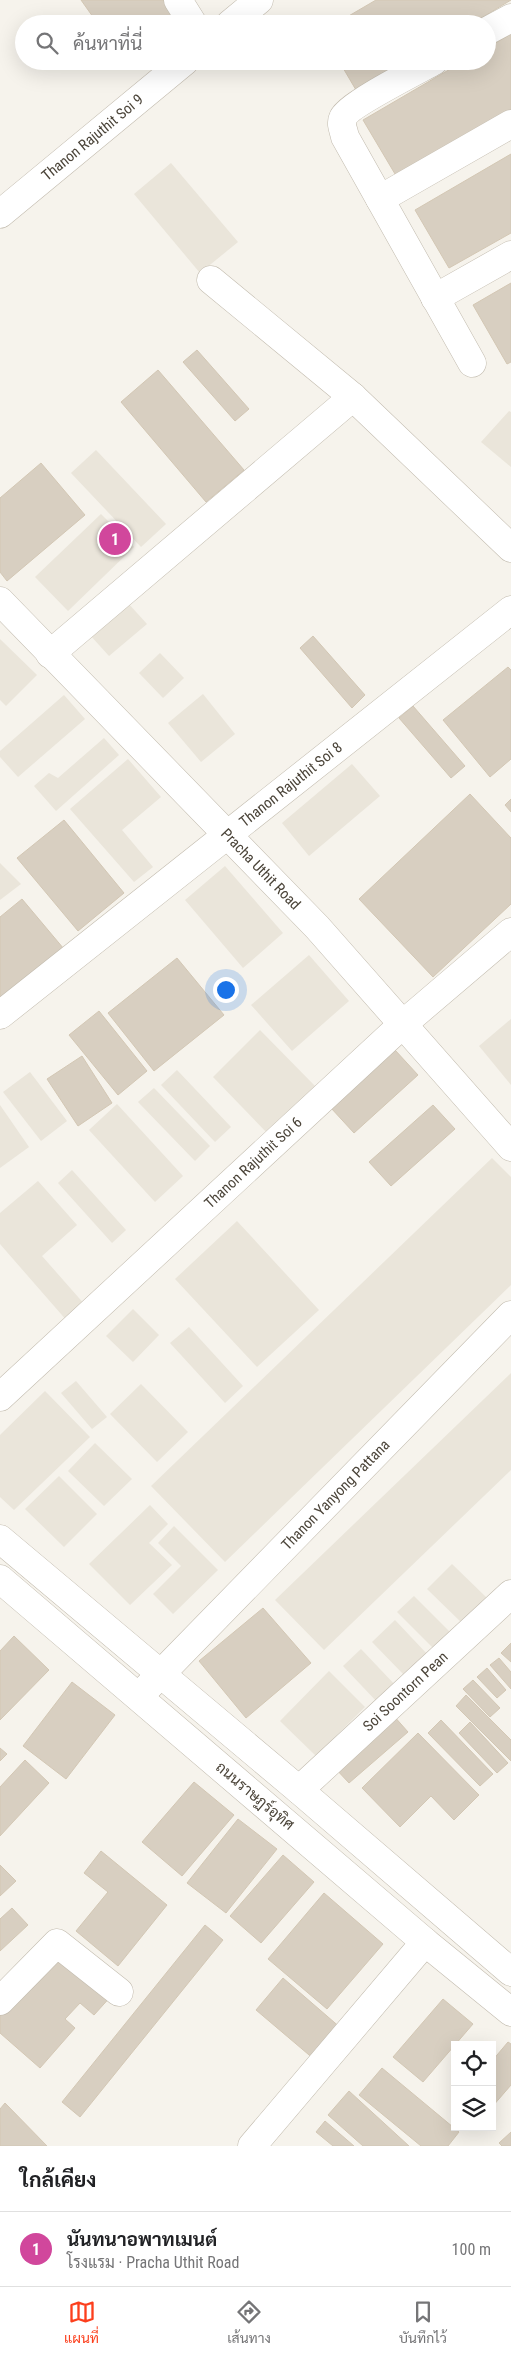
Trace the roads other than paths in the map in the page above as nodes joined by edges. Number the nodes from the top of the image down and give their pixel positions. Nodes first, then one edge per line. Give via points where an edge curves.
1 (178, 0) edge
2 (259, 0) edge
3 (188, 15) edge
4 (241, 15) edge
5 (511, 18) edge
6 (496, 26) edge
7 (174, 70) edge
8 (418, 70) edge
9 (511, 124) edge
10 (380, 199) junction
11 (0, 214) edge
12 (511, 255) edge
13 (211, 280) dead end
14 (436, 298) junction
15 (472, 363) dead end
16 (353, 397) junction
17 (511, 548) edge
18 (0, 601) edge
19 (511, 610) edge
20 (50, 654) junction
21 (227, 835) junction
22 (511, 932) edge
23 (0, 1015) edge
24 (403, 1024) junction
25 (511, 1147) edge
26 (511, 1315) edge
27 (0, 1398) edge
28 (0, 1539) edge
29 (5, 1593) edge
30 (511, 1594) edge
31 (160, 1674) junction
32 (138, 1697) junction
33 (299, 1790) junction
34 (425, 1942) junction
35 (511, 1972) edge
36 (118, 1992) dead end
37 (0, 2001) edge
38 (511, 2012) edge
39 (252, 2146) edge

1 - 3 street
2 - 4 street
5 - 6 street
7 - 11 street, Thanon Rajuthit Soi 9
8 - 10 street via 356,105 343,118 345,137
9 - 10 street
10 - 14 street
12 - 14 street
13 - 16 street
14 - 15 street
16 - 17 street
16 - 20 street
18 - 20 street, Pracha Uthit Road
19 - 21 street, Thanon Rajuthit Soi 8
20 - 21 street, Pracha Uthit Road
21 - 23 street, Thanon Rajuthit Soi 8
21 - 24 street, Pracha Uthit Road via 317,927
22 - 24 street, Thanon Rajuthit Soi 6
24 - 25 street, Pracha Uthit Road
24 - 27 street, Thanon Rajuthit Soi 6
26 - 31 street, Thanon Yanyong Pattana
28 - 31 street
29 - 32 street, ถนนราษฏร์อุทิศ
30 - 33 street, Soi Soontorn Pean
31 - 32 street, Thanon Yanyong Pattana
31 - 33 street
32 - 34 street, ถนนราษฏร์อุทิศ
33 - 35 street
34 - 38 street, ถนนราษฏร์อุทิศ
34 - 39 street
36 - 37 street via 58,1943

